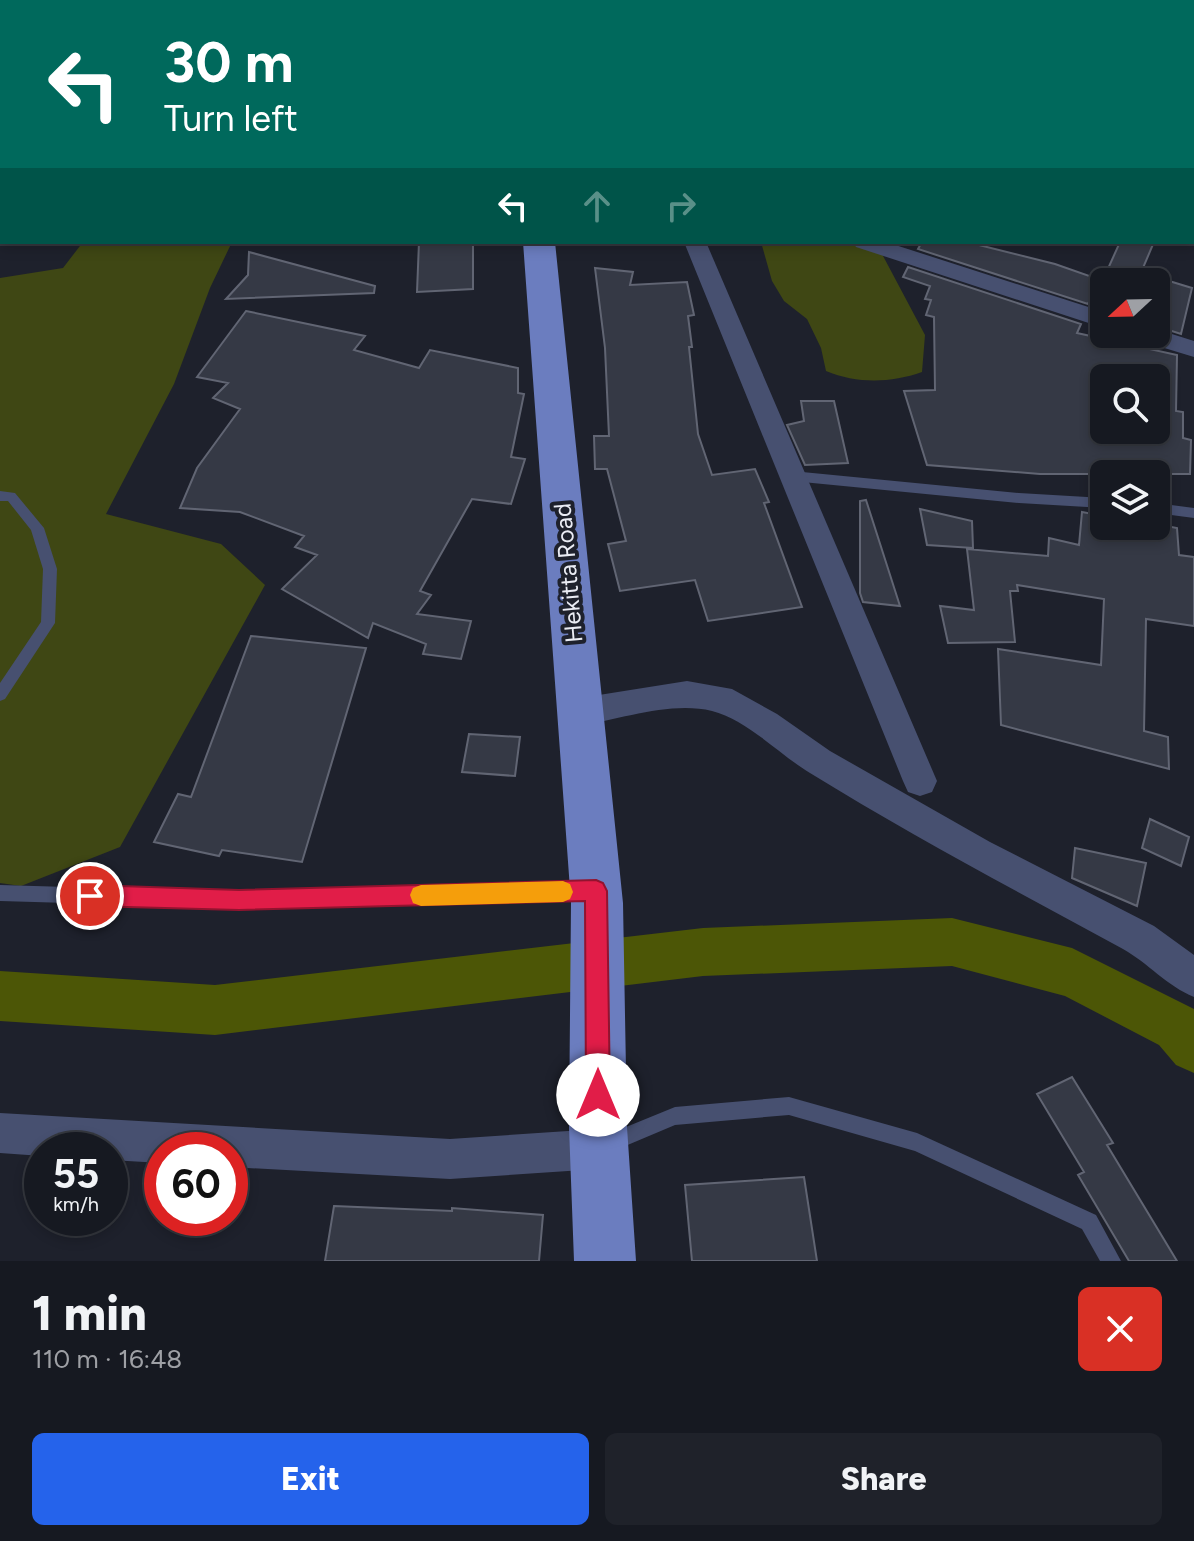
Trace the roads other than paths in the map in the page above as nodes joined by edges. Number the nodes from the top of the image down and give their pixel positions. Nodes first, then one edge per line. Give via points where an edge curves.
1 (539, 244) edge
2 (696, 244) edge
3 (870, 244) edge
4 (1090, 315) edge
5 (1170, 342) edge
6 (1194, 349) edge
7 (1194, 371) edge
8 (792, 476) junction
9 (0, 496) edge
10 (1090, 502) edge
11 (1170, 510) edge
12 (1194, 513) edge
13 (0, 695) edge
14 (580, 712) junction
15 (920, 781) dead end
16 (0, 893) edge
17 (596, 897) junction
18 (1194, 978) edge
19 (0, 1133) edge
20 (598, 1138) junction
21 (605, 1261) edge
22 (1111, 1261) edge

1 - 14 main road, Hekitta Road
2 - 8 street
3 - 4 street
5 - 6 street
6 - 7 street
8 - 10 lane
8 - 15 street
9 - 13 lane via 11,496 37,528 50,569 48,623
11 - 12 lane
14 - 17 main road, Hekitta Road
14 - 18 street via 687,694 721,699 978,854 1141,939
16 - 17 lane via 239,900
17 - 20 main road, Hekitta Road
19 - 20 street via 450,1159
20 - 21 main road
20 - 22 lane via 675,1116 789,1106 917,1142 1089,1222

